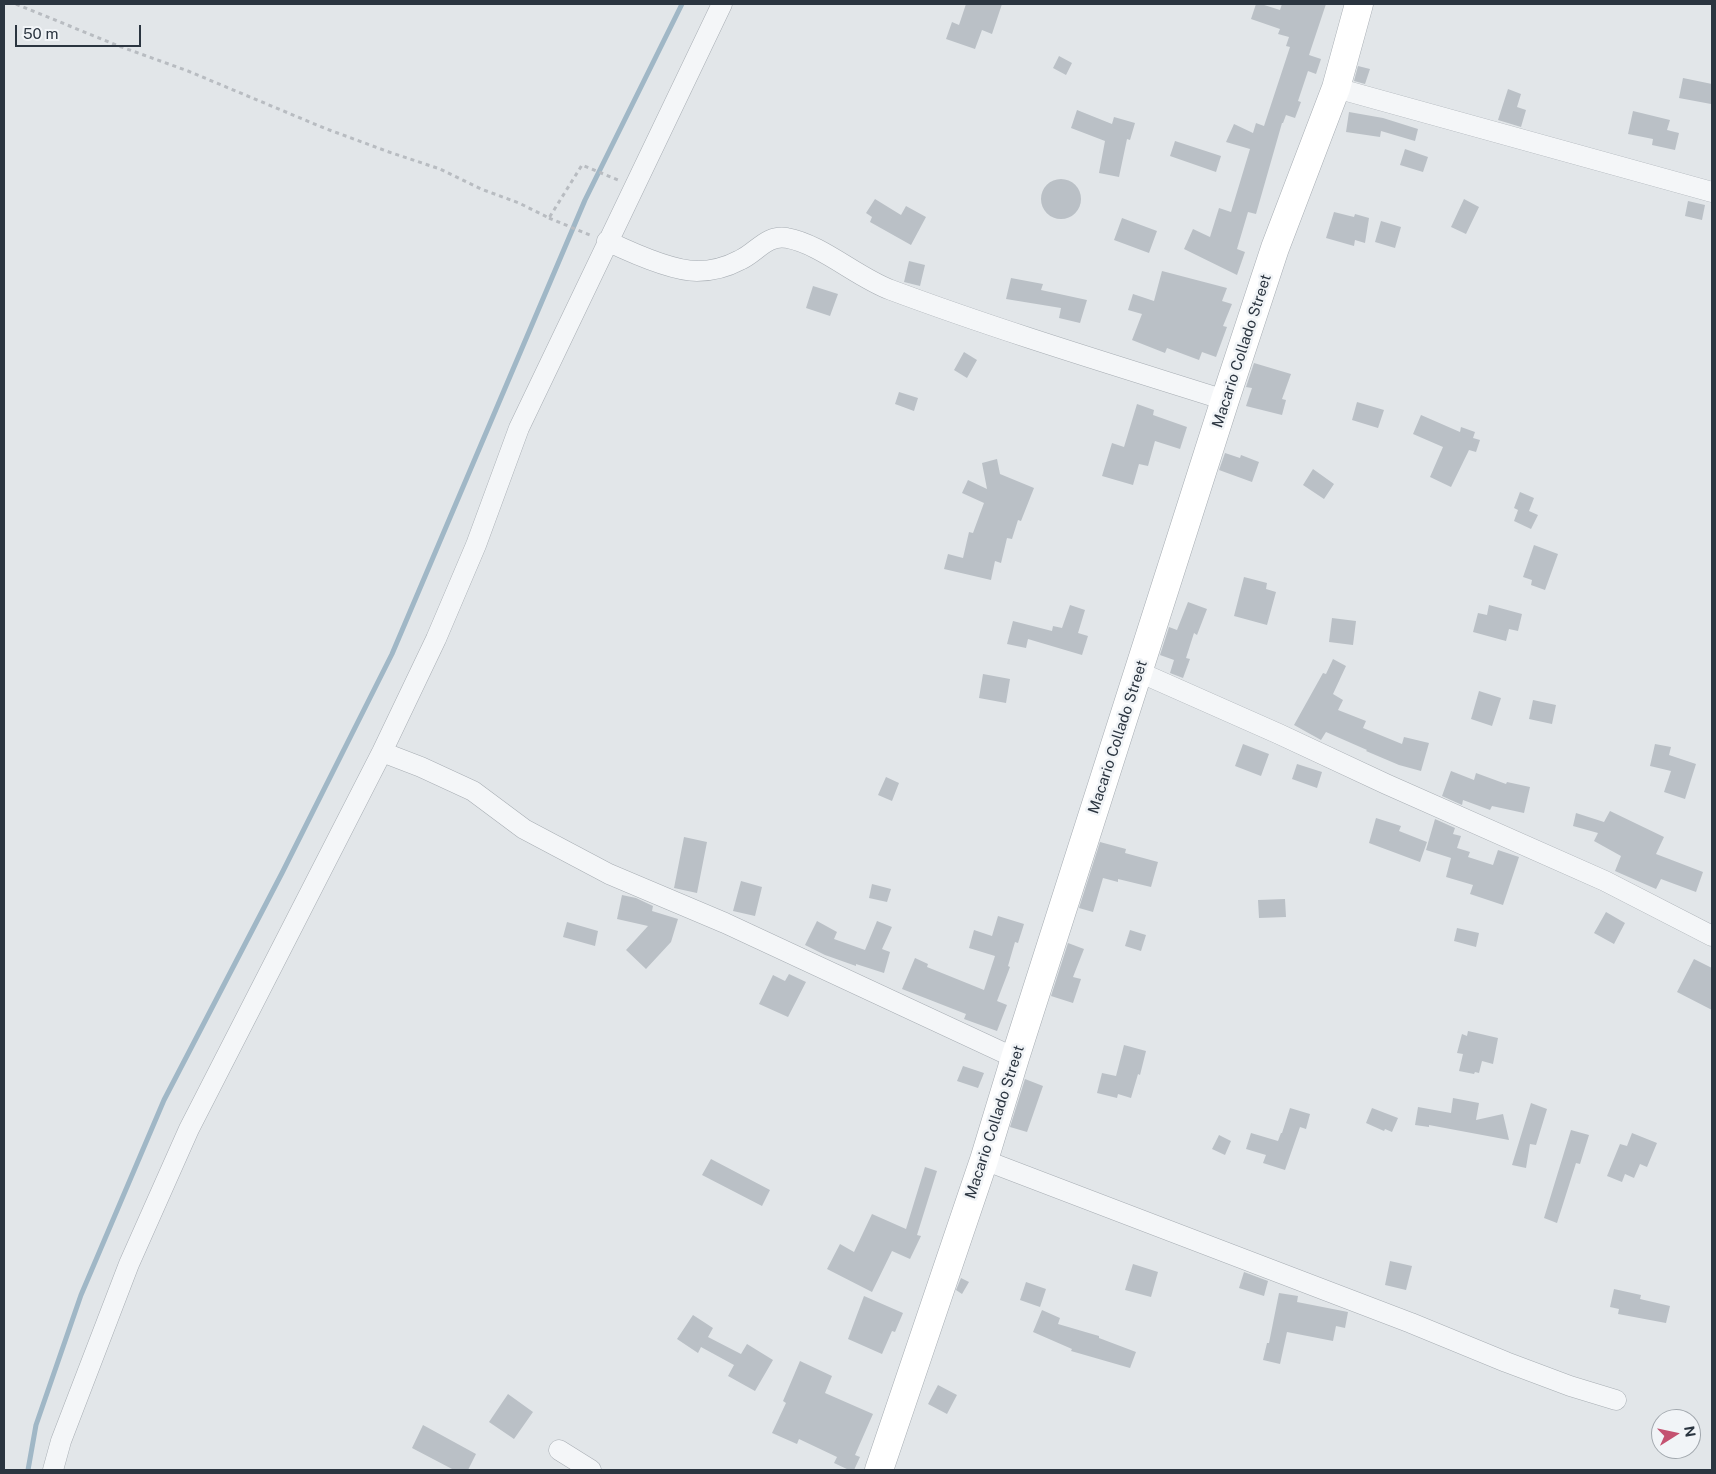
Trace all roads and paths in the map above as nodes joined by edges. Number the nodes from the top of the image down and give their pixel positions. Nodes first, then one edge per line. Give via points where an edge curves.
1 (16, 4) edge
2 (722, 4) edge
3 (1359, 4) edge
4 (1336, 88) junction
5 (621, 181) dead end
6 (1712, 192) edge
7 (549, 218) junction
8 (601, 239) junction
9 (1225, 400) junction
10 (1139, 672) junction
11 (382, 752) junction
12 (1712, 936) edge
13 (1015, 1058) junction
14 (984, 1160) junction
15 (1616, 1400) dead end
16 (559, 1450) dead end
17 (53, 1470) edge
18 (591, 1470) edge
19 (879, 1470) edge

1 - 7 path via 324,128 440,169
2 - 8 street
3 - 4 street, Macario Collado Street
4 - 6 street
4 - 9 street, Macario Collado Street via 1275,248
5 - 7 path via 582,165
7 - 8 path
8 - 9 street via 634,254 695,271 742,260 770,240 786,238 807,245 888,289
8 - 11 street via 519,428 473,553
9 - 10 street, Macario Collado Street
10 - 12 street via 1597,877
10 - 13 street, Macario Collado Street
11 - 13 street via 421,766 473,792 524,829 609,874 725,923
11 - 17 street via 189,1129 129,1264
13 - 14 street, Macario Collado Street
14 - 15 street via 1506,1362
14 - 19 street, Macario Collado Street
16 - 18 street

